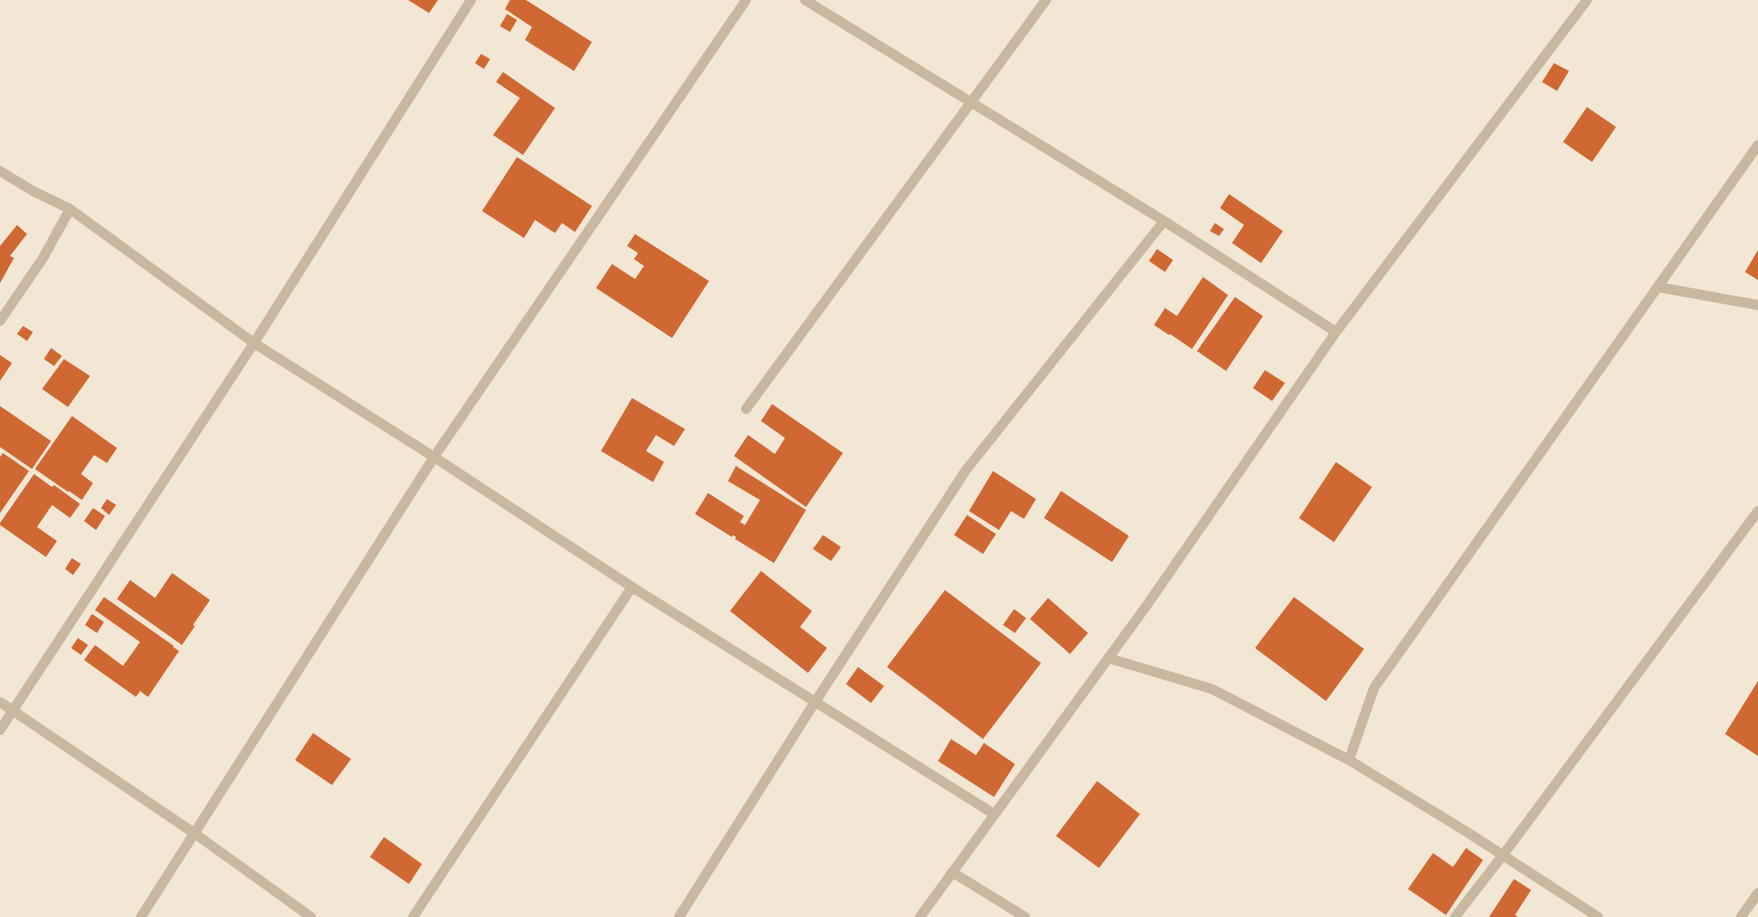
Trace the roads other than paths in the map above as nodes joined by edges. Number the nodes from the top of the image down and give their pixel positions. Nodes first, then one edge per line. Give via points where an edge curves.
1 (471, 0) edge
2 (746, 0) edge
3 (805, 0) edge
4 (1046, 0) edge
5 (1587, 0) edge
6 (971, 102) junction
7 (1758, 145) edge
8 (0, 171) edge
9 (70, 209) junction
10 (1164, 221) junction
11 (1658, 287) junction
12 (1758, 306) edge
13 (0, 321) edge
14 (1336, 332) junction
15 (254, 343) junction
16 (746, 409) dead end
17 (434, 457) junction
18 (1758, 510) edge
19 (632, 587) junction
20 (1108, 658) junction
21 (0, 702) edge
22 (815, 702) junction
23 (13, 711) junction
24 (0, 730) edge
25 (1349, 760) junction
26 (994, 814) junction
27 (194, 833) junction
28 (1503, 855) junction
29 (952, 872) junction
30 (1758, 893) edge
31 (141, 917) edge
32 (311, 917) edge
33 (413, 917) edge
34 (679, 917) edge
35 (920, 917) edge
36 (1025, 917) edge
37 (1455, 917) edge
38 (1598, 917) edge
39 (1742, 917) edge

1 - 15 street
2 - 17 street
3 - 6 street
4 - 6 street
5 - 14 street
6 - 10 street
6 - 16 street
7 - 11 street
8 - 9 street
9 - 13 street via 43,258
9 - 15 street
10 - 14 street
10 - 22 street via 966,470
11 - 12 street
11 - 25 street via 1374,688
14 - 20 street
15 - 17 street
15 - 23 street
17 - 19 street
17 - 27 street
18 - 28 street
19 - 22 street
19 - 33 street
20 - 25 street via 1212,690
20 - 26 street
21 - 23 street
22 - 26 street
22 - 34 street
23 - 24 street
23 - 27 street
25 - 28 street
26 - 29 street
27 - 31 street
27 - 32 street
28 - 37 street
28 - 38 street
29 - 35 street
29 - 36 street
30 - 39 street

